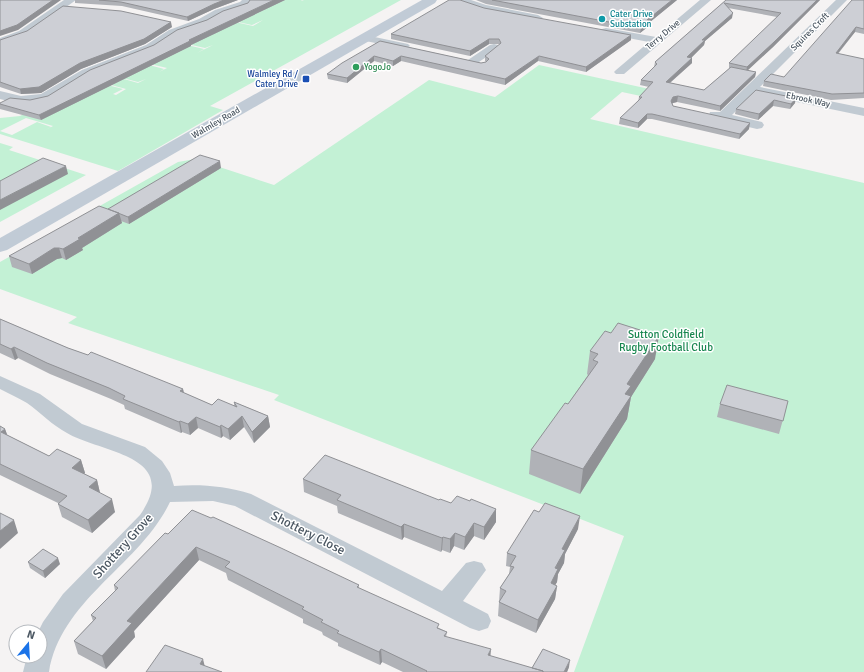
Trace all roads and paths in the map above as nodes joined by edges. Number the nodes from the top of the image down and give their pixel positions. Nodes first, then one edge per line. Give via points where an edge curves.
1 (247, 0) edge
2 (431, 0) edge
3 (461, 0) edge
4 (706, 0) edge
5 (842, 0) edge
6 (74, 4) edge
7 (547, 20) edge
8 (169, 22) edge
9 (188, 26) junction
10 (594, 28) edge
11 (365, 38) junction
12 (656, 40) junction
13 (0, 42) edge
14 (494, 47) edge
15 (418, 50) edge
16 (472, 62) edge
17 (620, 72) dead end
18 (753, 89) junction
19 (0, 95) edge
20 (700, 112) edge
21 (864, 112) edge
22 (723, 117) junction
23 (757, 125) dead end
24 (0, 246) edge
25 (0, 382) edge
26 (163, 494) junction
27 (474, 570) dead end
28 (446, 604) junction
29 (478, 621) dead end
30 (36, 672) edge

1 - 9 street via 244,4
2 - 11 main road, Walmley Road
3 - 7 street via 484,8
4 - 12 street, Terry Drive
5 - 18 street, Squires Croft via 783,66 767,75
6 - 13 street via 62,6 24,33
8 - 9 street
9 - 19 street via 173,32 150,47 86,72 45,97 20,100
10 - 12 street
11 - 15 street
11 - 24 main road, Walmley Road
12 - 17 street, Terry Drive
14 - 16 street
18 - 21 street, Ebrook Way
18 - 22 street, Squires Croft
20 - 22 street
22 - 23 street
25 - 26 street via 33,398 76,430 131,449 148,458 160,473 164,483
26 - 28 street, Shottery Close via 230,495
26 - 30 street, Shottery Grove via 148,521 72,601 52,629
27 - 28 street
28 - 29 street, Shottery Close

